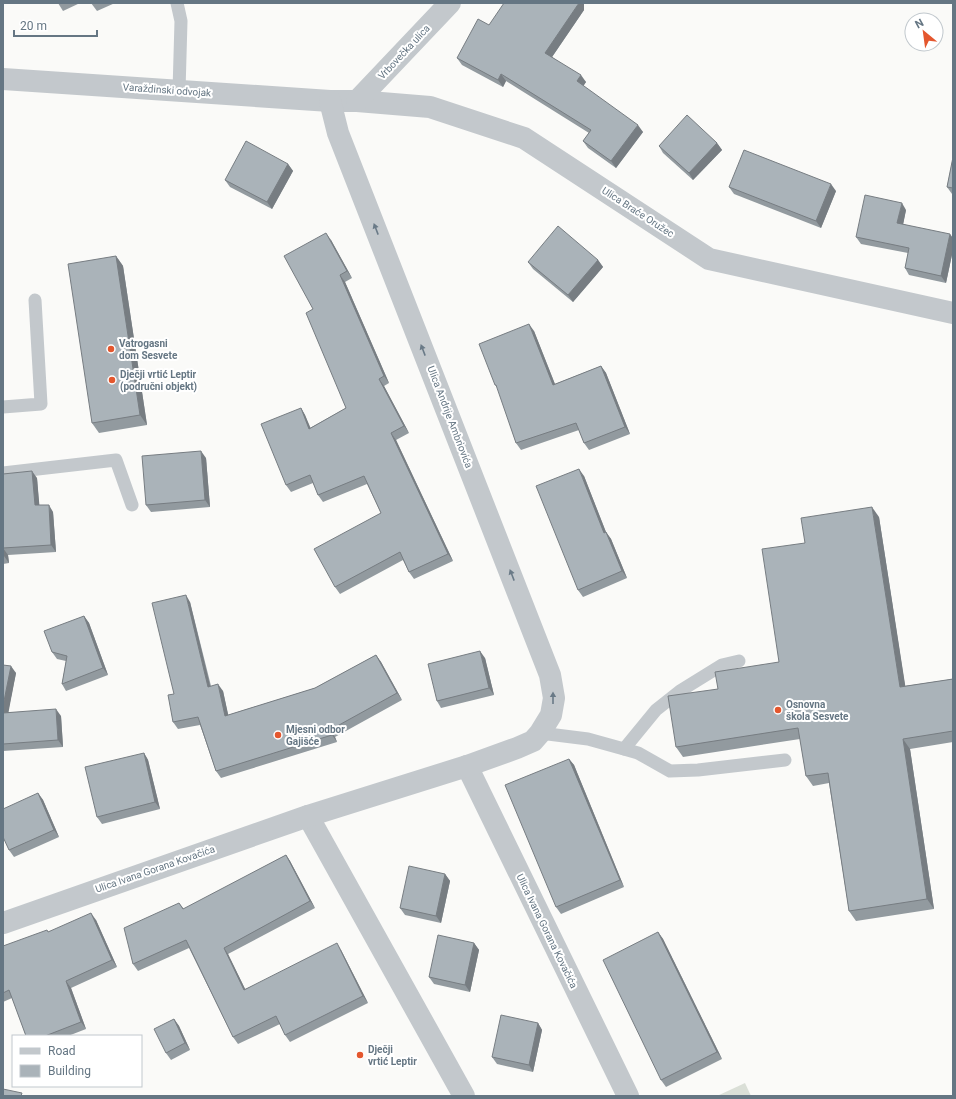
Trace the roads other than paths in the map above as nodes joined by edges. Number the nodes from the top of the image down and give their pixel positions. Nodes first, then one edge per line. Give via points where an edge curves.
1 (177, 3) edge
2 (450, 3) edge
3 (3, 79) edge
4 (178, 91) junction
5 (330, 101) junction
6 (357, 101) junction
7 (35, 300) dead end
8 (953, 313) edge
9 (3, 407) edge
10 (3, 473) edge
11 (132, 505) dead end
12 (739, 661) dead end
13 (540, 733) junction
14 (624, 749) junction
15 (785, 760) dead end
16 (467, 766) junction
17 (308, 816) junction
18 (3, 923) edge
19 (464, 1096) edge
20 (628, 1096) edge

1 - 4 lane via 181,21
2 - 6 street, Vrbovečka ulica
3 - 4 street, Varaždinski odvojak
4 - 5 street, Varaždinski odvojak
5 - 6 street, Ulica Braće Oružec
13 -> 5 street, Ulica Andrije Ambriovića via 550,714 554,698 550,675 338,133
6 - 8 street, Ulica Braće Oružec via 430,107 524,138 709,259
7 - 9 lane via 41,404
10 - 11 lane via 116,460
12 - 14 lane via 722,665 680,690 656,710
13 - 14 lane via 588,739
13 - 16 street, Ulica Ivana Gorana Kovačića via 533,741 522,746
14 - 15 lane via 638,753 670,771
16 - 17 street, Ulica Ivana Gorana Kovačića
16 - 20 street, Ulica Ivana Gorana Kovačića
17 - 18 street, Ulica Ivana Gorana Kovačića
17 - 19 street

